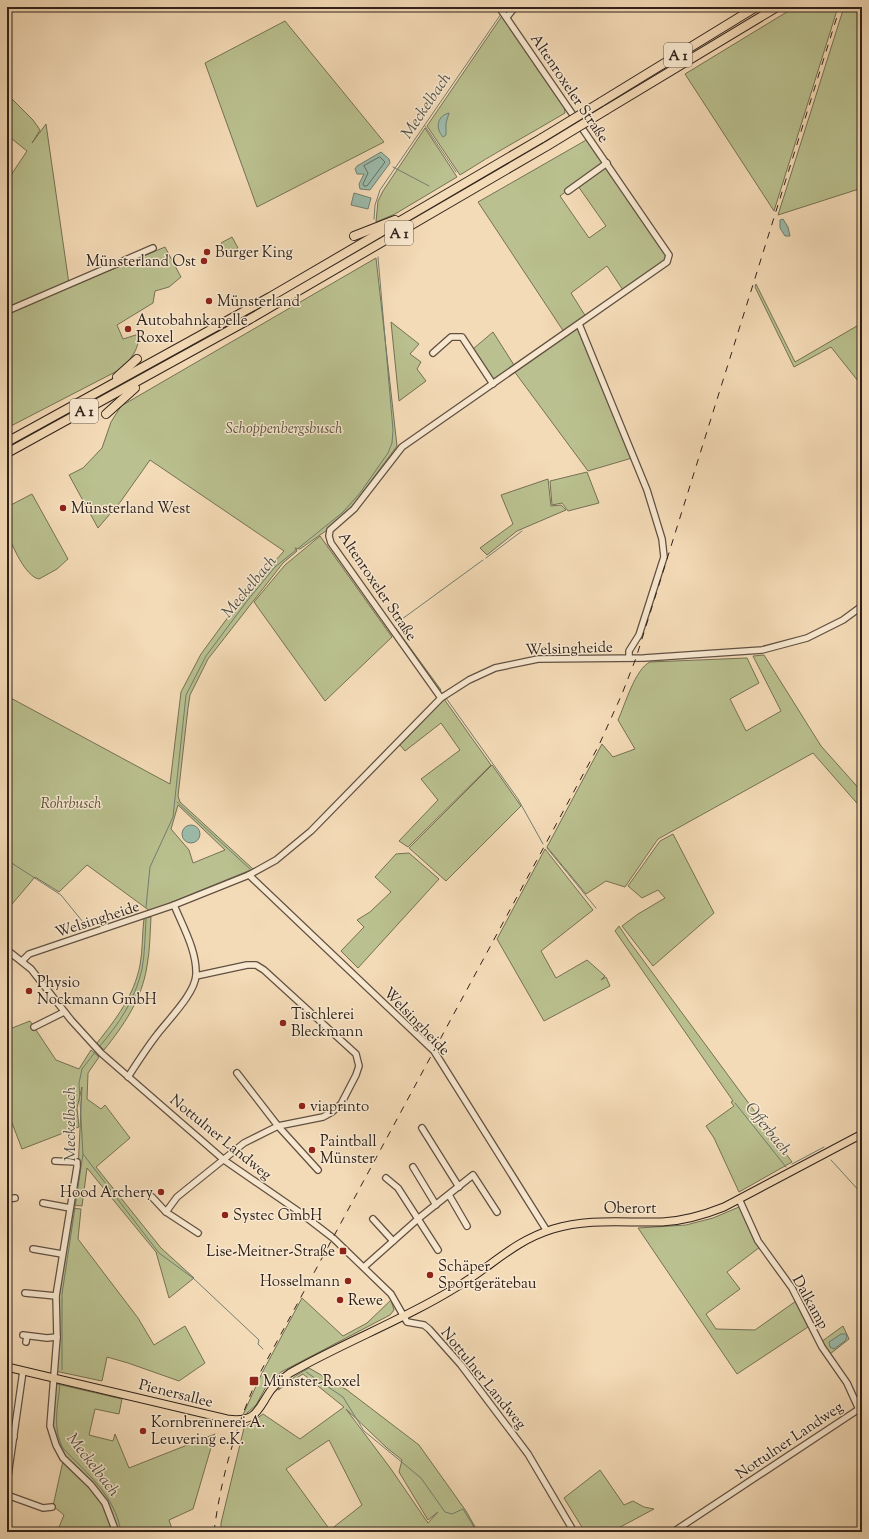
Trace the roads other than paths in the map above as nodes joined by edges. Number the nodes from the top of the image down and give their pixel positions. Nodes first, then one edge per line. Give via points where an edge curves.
1 (514, 7) edge
2 (756, 7) edge
3 (778, 7) edge
4 (500, 8) edge
5 (506, 16) junction
6 (607, 163) junction
7 (568, 191) dead end
8 (418, 211) junction
9 (354, 236) dead end
10 (153, 248) dead end
11 (7, 311) edge
12 (579, 324) junction
13 (433, 352) dead end
14 (137, 359) dead end
15 (160, 369) junction
16 (493, 384) junction
17 (90, 397) junction
18 (106, 414) dead end
19 (7, 442) edge
20 (7, 453) edge
21 (862, 606) edge
22 (629, 658) junction
23 (440, 698) junction
24 (249, 876) junction
25 (174, 905) junction
26 (7, 950) edge
27 (22, 961) junction
28 (196, 976) junction
29 (64, 1012) junction
30 (34, 1027) dead end
31 (237, 1073) dead end
32 (128, 1077) junction
33 (278, 1126) junction
34 (422, 1128) dead end
35 (862, 1134) edge
36 (224, 1160) junction
37 (55, 1161) dead end
38 (413, 1167) dead end
39 (318, 1170) dead end
40 (386, 1178) dead end
41 (459, 1187) junction
42 (448, 1195) junction
43 (15, 1198) dead end
44 (152, 1198) dead end
45 (7, 1199) edge
46 (739, 1199) junction
47 (43, 1203) dead end
48 (436, 1205) junction
49 (70, 1208) junction
50 (166, 1212) junction
51 (497, 1212) dead end
52 (418, 1218) junction
53 (373, 1219) dead end
54 (467, 1226) dead end
55 (547, 1231) junction
56 (198, 1233) dead end
57 (393, 1241) junction
58 (33, 1249) dead end
59 (438, 1250) dead end
60 (62, 1254) junction
61 (364, 1267) junction
62 (25, 1293) dead end
63 (56, 1296) junction
64 (403, 1315) junction
65 (25, 1337) dead end
66 (57, 1337) junction
67 (7, 1367) edge
68 (23, 1371) junction
69 (52, 1378) junction
70 (859, 1410) junction
71 (862, 1416) edge
72 (7, 1436) edge
73 (14, 1437) junction
74 (7, 1482) edge
75 (7, 1495) edge
76 (52, 1507) dead end
77 (116, 1532) edge
78 (574, 1532) edge
79 (673, 1532) edge

1 - 5 street
2 - 8 highway, A 1, bridge
3 - 15 highway, A 1, bridge via 547,146
4 - 5 street, Altenroxeler Straße
5 - 6 street, Altenroxeler Straße
6 - 7 street, Altenroxeler Straße
6 - 12 street, Altenroxeler Straße via 669,254 667,262
8 - 9 highway
8 - 17 highway, A 1
10 - 11 street
12 - 16 street, Altenroxeler Straße
12 - 22 street via 647,490 662,538 664,557 639,635 629,651
13 - 16 street via 451,337 462,338
14 - 17 highway via 126,371
15 - 18 highway via 128,393
15 - 20 highway, A 1
16 - 23 street, Altenroxeler Straße via 402,448 357,505 329,533 331,543
17 - 19 highway, A 1
21 - 22 street, Welsingheide via 827,629 774,648
22 - 23 street, Welsingheide via 538,659 519,662 481,674
23 - 24 street, Welsingheide via 301,841
24 - 25 street, Welsingheide
24 - 55 street, Welsingheide via 434,1051
25 - 27 street, Welsingheide via 30,954
25 - 28 street via 189,942
26 - 27 street, Nottulner Landweg
27 - 29 street, Nottulner Landweg
28 - 32 street via 187,998 156,1036
28 - 33 street via 256,965 356,1054 359,1066 356,1075 340,1104 332,1112 323,1117
29 - 30 street
29 - 32 street, Nottulner Landweg
31 - 33 street
32 - 36 street, Nottulner Landweg
33 - 36 street via 244,1143
33 - 39 street
34 - 41 street
35 - 46 main road, Oberort
36 - 50 street via 177,1197
36 - 61 street, Nottulner Landweg via 317,1225
37 - 49 street via 76,1162 74,1193
38 - 48 street
40 - 52 street via 398,1188
41 - 42 street
41 - 51 street via 473,1175
42 - 48 street
42 - 54 street
43 - 45 street
44 - 50 street
46 - 55 main road, Oberort via 712,1212 683,1219 662,1222 595,1221
46 - 70 street, Dalkamp via 758,1241 792,1288 818,1340 847,1383
47 - 49 street
48 - 52 street
49 - 60 street
50 - 56 street
52 - 57 street
52 - 59 street
53 - 57 street
55 - 64 main road, Oberort via 514,1246 460,1286
57 - 61 street
58 - 60 street
60 - 63 street
61 - 64 street, Nottulner Landweg via 391,1294
62 - 63 street
63 - 66 street
64 - 69 main road, Pienersallee via 290,1373 274,1387 255,1414 245,1419 228,1419
64 - 78 street, Nottulner Landweg via 410,1324 422,1325 429,1329 477,1384 528,1454
65 - 66 street
66 - 69 street
67 - 68 main road, Pienersallee
68 - 69 main road, Pienersallee
68 - 73 street
69 - 77 street via 49,1419 56,1445 63,1458 98,1493 110,1514
70 - 71 street, Dalkamp
70 - 79 street, Nottulner Landweg
72 - 73 street
73 - 74 street
75 - 76 street via 43,1508

